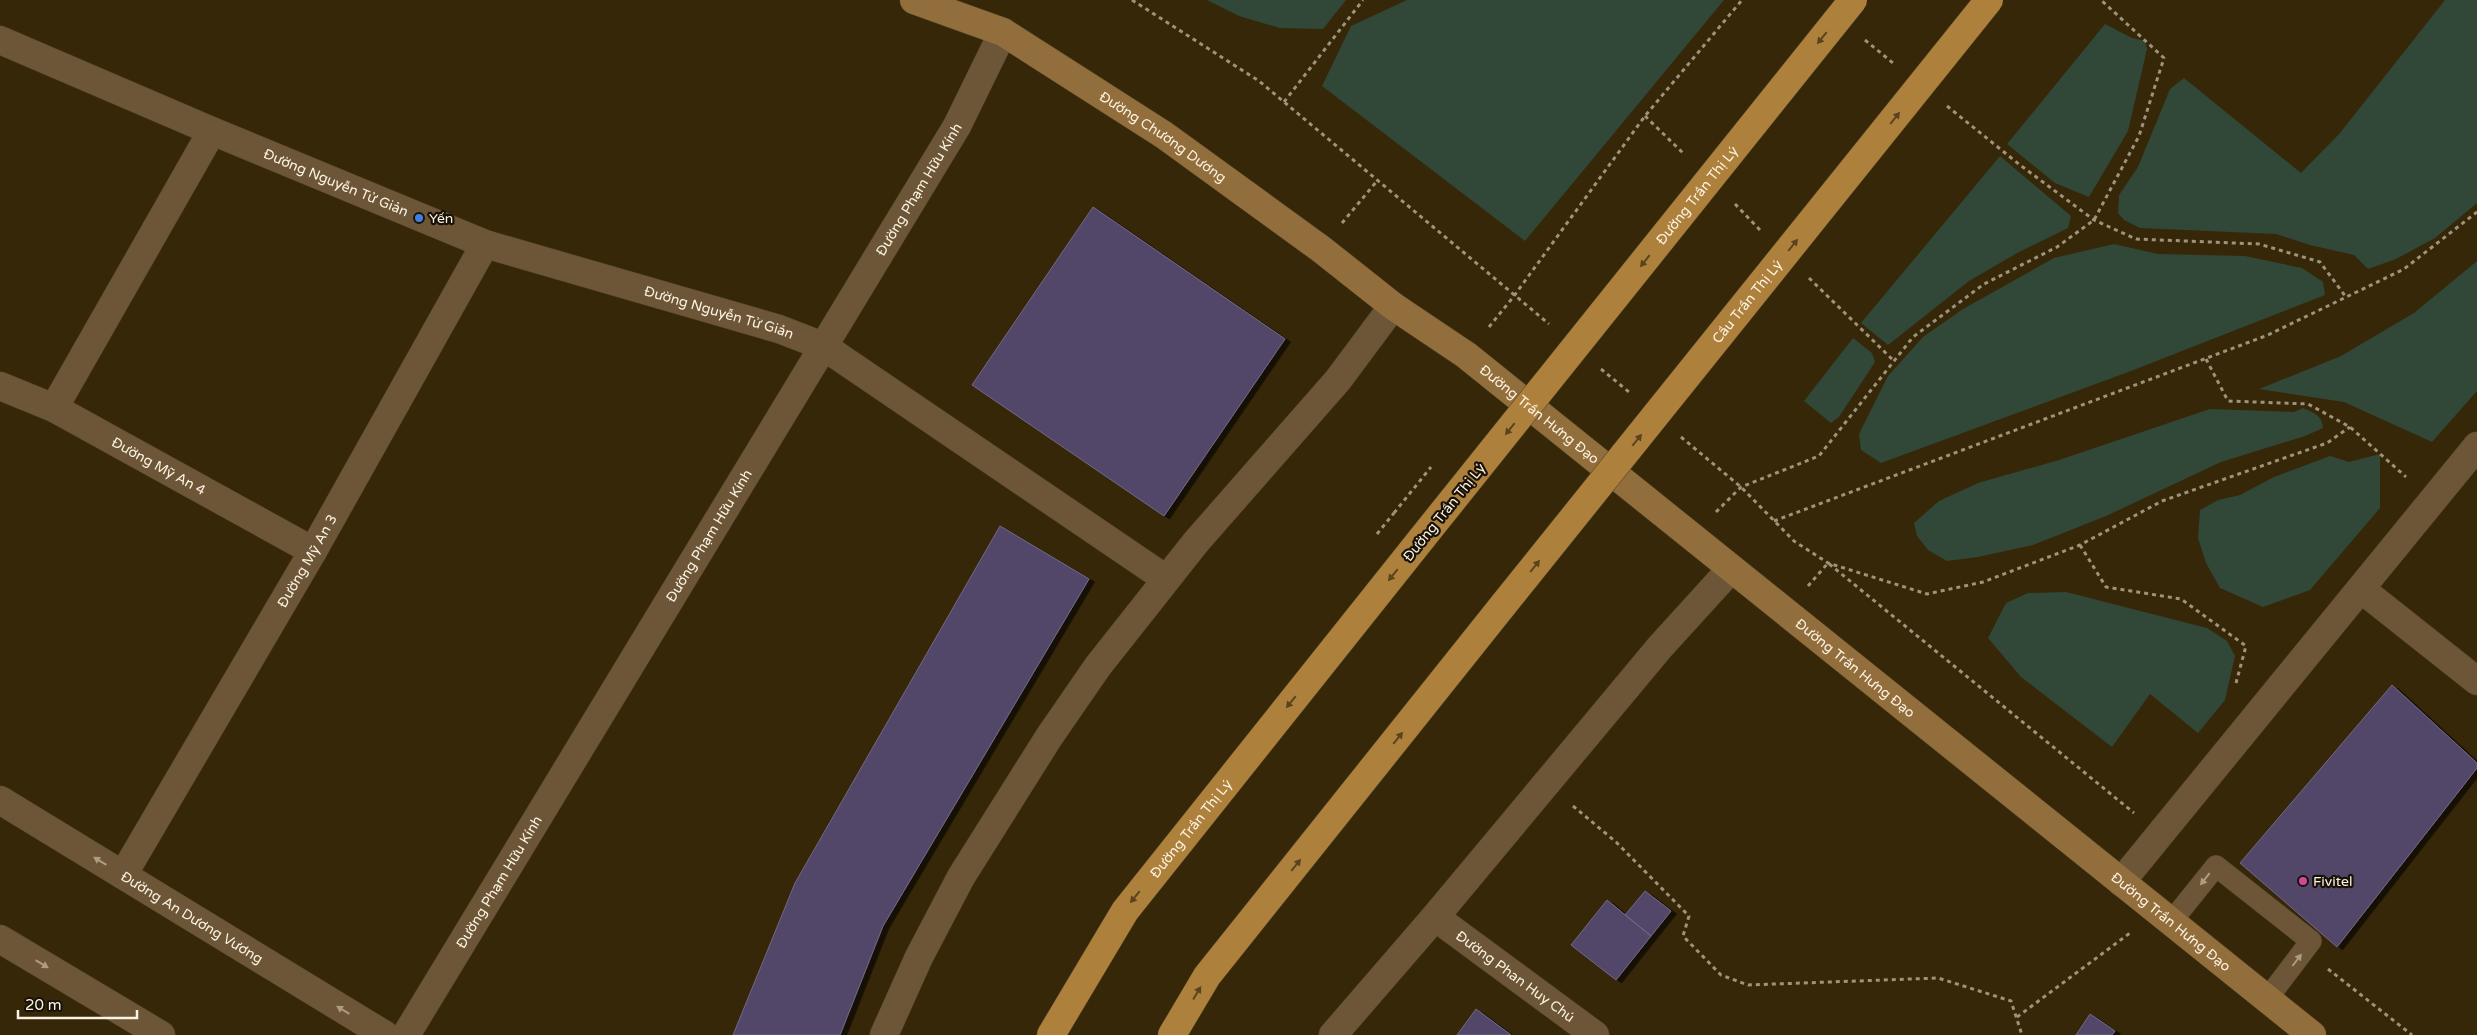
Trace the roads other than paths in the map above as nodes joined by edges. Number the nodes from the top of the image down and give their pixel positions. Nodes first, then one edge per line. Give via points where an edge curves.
1 (914, 0) edge
2 (1853, 0) edge
3 (1989, 0) edge
4 (1003, 32) junction
5 (0, 40) edge
6 (212, 131) junction
7 (484, 244) junction
8 (1393, 306) junction
9 (823, 346) junction
10 (0, 386) edge
11 (54, 408) junction
12 (2477, 446) edge
13 (312, 551) junction
14 (1731, 569) junction
15 (1166, 579) junction
16 (2361, 589) junction
17 (2477, 681) edge
18 (0, 800) edge
19 (123, 875) junction
20 (2121, 882) junction
21 (1435, 917) junction
22 (2165, 917) junction
23 (0, 939) edge
24 (2267, 999) junction
25 (161, 1035) edge
26 (385, 1035) edge
27 (406, 1035) edge
28 (884, 1035) edge
29 (1051, 1035) edge
30 (1172, 1035) edge
31 (1333, 1035) edge
32 (1595, 1035) edge
33 (2312, 1035) edge

1 - 4 main road, Đường Chương Dương
2 -> 29 main road, Đường Trần Thị Lý, bridge via 1125,910
30 -> 3 main road, Cầu Trần Thị Lý, bridge via 1207,976
4 - 8 main road, Đường Chương Dương via 1164,135 1321,249
4 - 9 street, Đường Phạm Hữu Kính via 957,126
5 - 6 street, Đường Nguyễn Tử Giản
6 - 7 street, Đường Nguyễn Tử Giản
6 - 11 street
7 - 9 street, Đường Nguyễn Tử Giản via 779,329
7 - 13 street, Đường Mỹ An 3
8 - 14 main road, Đường Trần Hưng Đạo via 1466,356
8 - 15 street via 1338,380
9 - 15 street, Đường Nguyễn Tử Giản
9 - 27 street, Đường Phạm Hữu Kính
10 - 11 street, Đường Mỹ An 4
11 - 13 street, Đường Mỹ An 4
12 - 16 street
13 - 19 street, Đường Mỹ An 3
14 - 20 main road, Đường Trần Hưng Đạo
14 - 21 street via 1660,647
15 - 28 street via 1098,666 1009,798 956,886
16 - 17 street
16 - 20 street
19 -> 18 street, Đường An Dương Vương
26 -> 19 street, Đường An Dương Vương
20 - 22 main road, Đường Trần Hưng Đạo
21 - 31 street
21 - 32 street, Đường Phan Huy Chú
22 - 24 main road, Đường Trần Hưng Đạo
24 -> 22 lane via 2311,941 2216,866
23 -> 25 street
24 - 33 main road, Đường Trần Hưng Đạo

